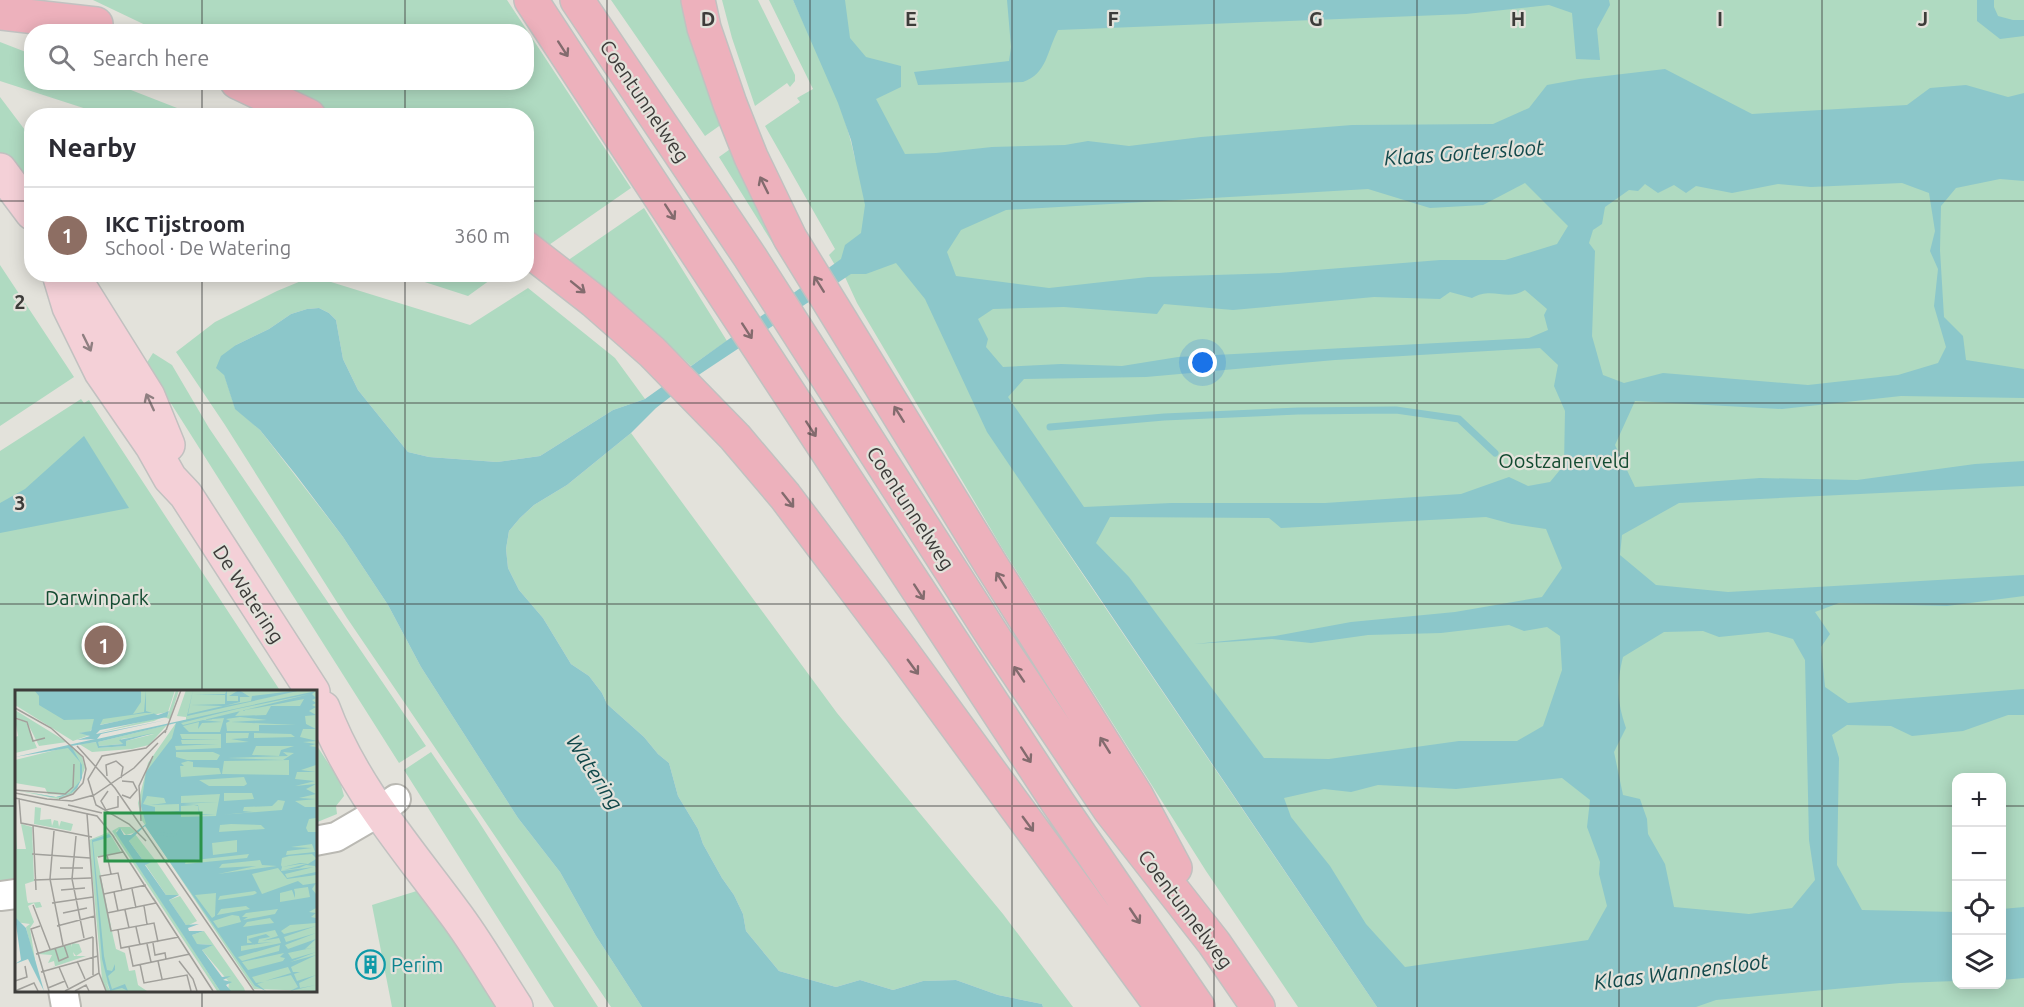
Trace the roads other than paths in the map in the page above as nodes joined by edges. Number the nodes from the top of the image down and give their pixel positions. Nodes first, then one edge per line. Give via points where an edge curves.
1 (40, 0) edge
2 (531, 0) edge
3 (577, 0) edge
4 (698, 0) edge
5 (0, 13) edge
6 (78, 24) edge
7 (97, 24) edge
8 (254, 90) edge
9 (292, 108) edge
10 (0, 170) edge
11 (24, 202) edge
12 (534, 254) edge
13 (61, 282) edge
14 (76, 282) edge
15 (112, 364) junction
16 (312, 690) edge
17 (317, 698) edge
18 (388, 806) junction
19 (316, 841) edge
20 (15, 894) edge
21 (0, 896) edge
22 (1214, 943) junction
23 (63, 992) edge
24 (66, 1007) edge
25 (516, 1007) edge
26 (1162, 1007) edge
27 (1198, 1007) edge
28 (1258, 1007) edge

1 - 7 highway
2 -> 27 highway, Coentunnelweg via 1058,803
22 -> 3 highway, Coentunnelweg via 1110,810 995,639 750,257
22 -> 4 highway via 1136,795 790,238 734,115
5 - 6 highway
8 - 9 highway
10 - 11 main road
12 -> 26 highway via 652,352 708,408 785,496
13 -> 15 main road via 69,307
14 - 15 main road
15 - 16 main road, De Watering via 148,396 186,495
17 - 18 main road, De Watering via 333,735
18 - 19 street via 336,837
18 - 25 main road, De Watering via 421,872 454,912
20 - 21 street
22 - 28 highway, Coentunnelweg
23 - 24 street

